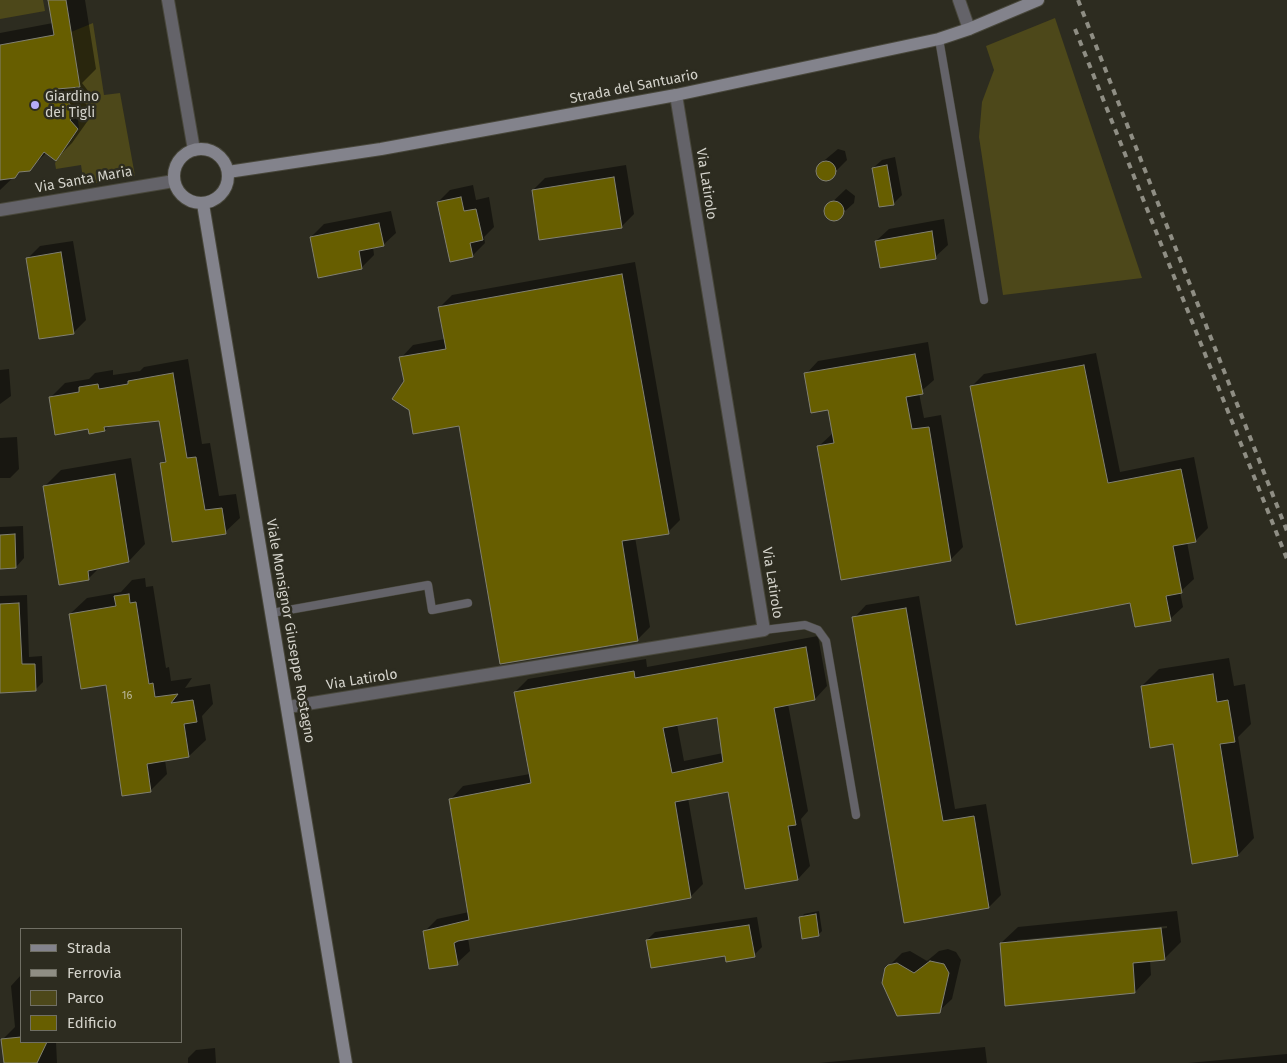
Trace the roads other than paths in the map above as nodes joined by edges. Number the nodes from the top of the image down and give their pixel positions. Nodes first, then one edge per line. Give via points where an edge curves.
1 (168, 0) edge
2 (959, 0) edge
3 (1038, 0) edge
4 (969, 29) junction
5 (939, 39) junction
6 (676, 95) junction
7 (194, 150) junction
8 (228, 172) junction
9 (174, 181) junction
10 (203, 204) junction
11 (0, 210) edge
12 (984, 300) dead end
13 (468, 603) dead end
14 (272, 613) junction
15 (764, 630) junction
16 (288, 707) junction
17 (856, 815) dead end
18 (346, 1063) edge

1 - 7 street
2 - 4 street
3 - 4 street, Strada del Santuario
4 - 5 street, Strada del Santuario
5 - 6 street, Strada del Santuario
5 - 12 lane
6 - 8 street, Strada del Santuario via 390,147
6 - 15 street, Via Latirolo
7 - 8 street via 211,151 219,156
7 - 9 street via 180,158
8 - 10 street via 225,189
9 - 10 street via 181,196
9 - 11 street, Via Santa Maria
10 - 14 street, Viale Monsignor Giuseppe Rostagno
13 - 14 lane via 432,610 428,585
14 - 16 street, Viale Monsignor Giuseppe Rostagno
15 - 16 street, Via Latirolo
15 - 17 lane via 805,625 818,630 826,641
16 - 18 street, Viale Monsignor Giuseppe Rostagno

